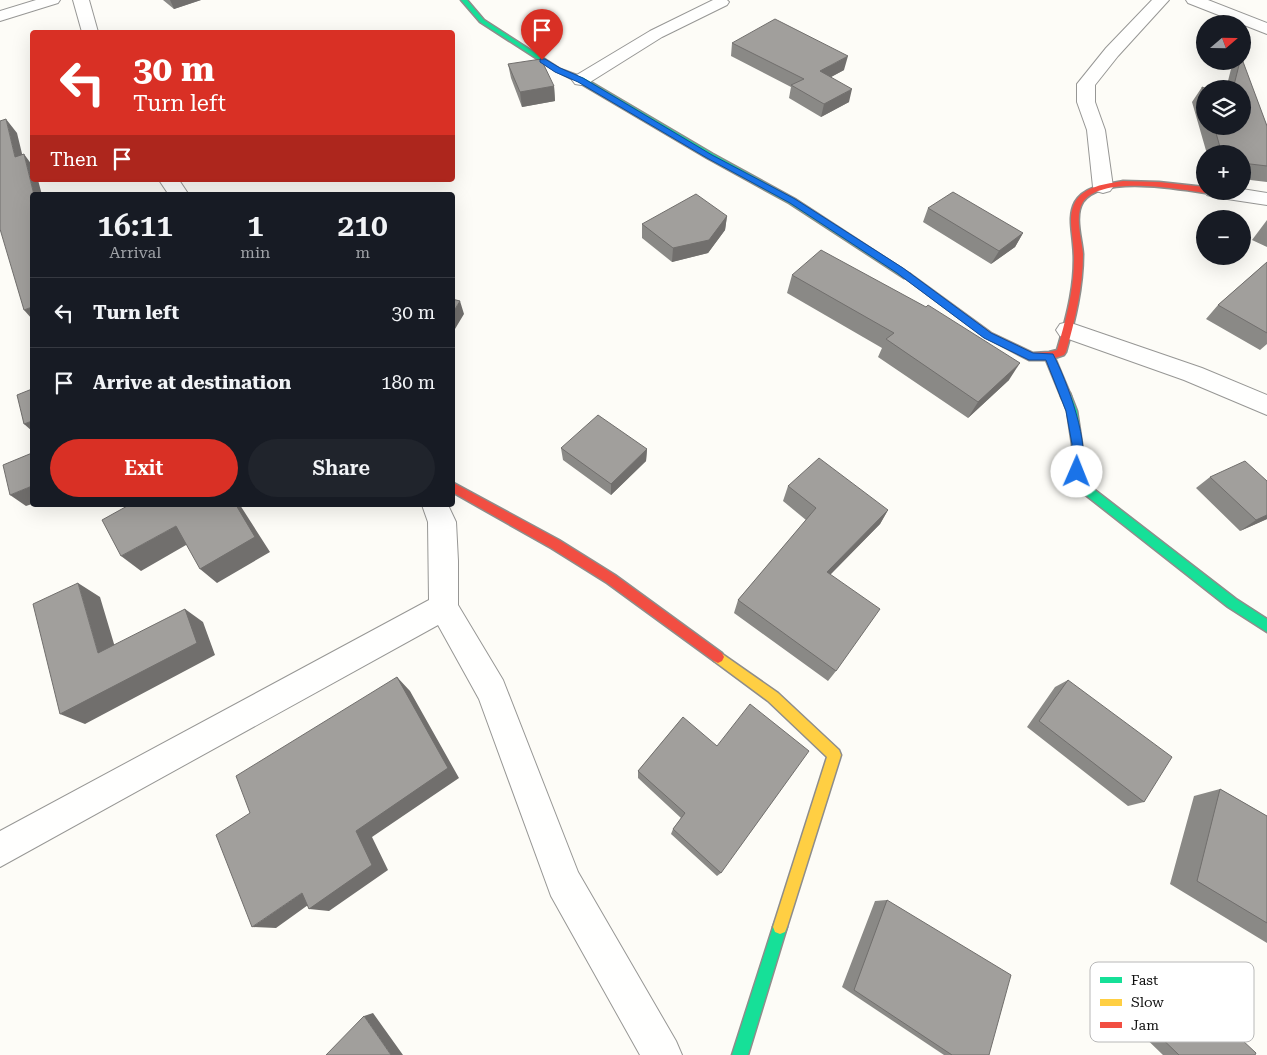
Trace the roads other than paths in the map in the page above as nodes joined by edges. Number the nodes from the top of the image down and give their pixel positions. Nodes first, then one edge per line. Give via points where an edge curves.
1 (52, 0) edge
2 (81, 0) edge
3 (464, 0) edge
4 (1160, 0) edge
5 (1194, 0) edge
6 (721, 2) dead end
7 (0, 16) edge
8 (1267, 29) edge
9 (89, 30) edge
10 (581, 80) junction
11 (1103, 187) junction
12 (1196, 189) edge
13 (1251, 197) edge
14 (1267, 199) edge
15 (1068, 330) junction
16 (1049, 356) junction
17 (1267, 405) edge
18 (455, 488) edge
19 (436, 507) edge
20 (443, 607) junction
21 (1267, 626) edge
22 (0, 850) edge
23 (662, 1055) edge
24 (740, 1055) edge

1 - 7 street
2 - 9 street
3 - 10 street via 482,21 558,70
4 - 11 street via 1086,84 1086,102 1096,130
5 - 8 street
6 - 10 street via 656,34
10 - 16 street via 792,201 900,271 988,335 1032,357
11 - 12 street via 1167,184
11 - 15 street via 1081,199 1075,218 1078,253
13 - 14 street
15 - 16 street via 1061,352
15 - 17 street via 1193,374
16 - 21 street via 1072,411 1077,472 1087,490 1232,603
18 - 24 street via 611,579 773,697 834,755
19 - 20 street via 442,522
20 - 22 street
20 - 23 street via 492,691 564,883

